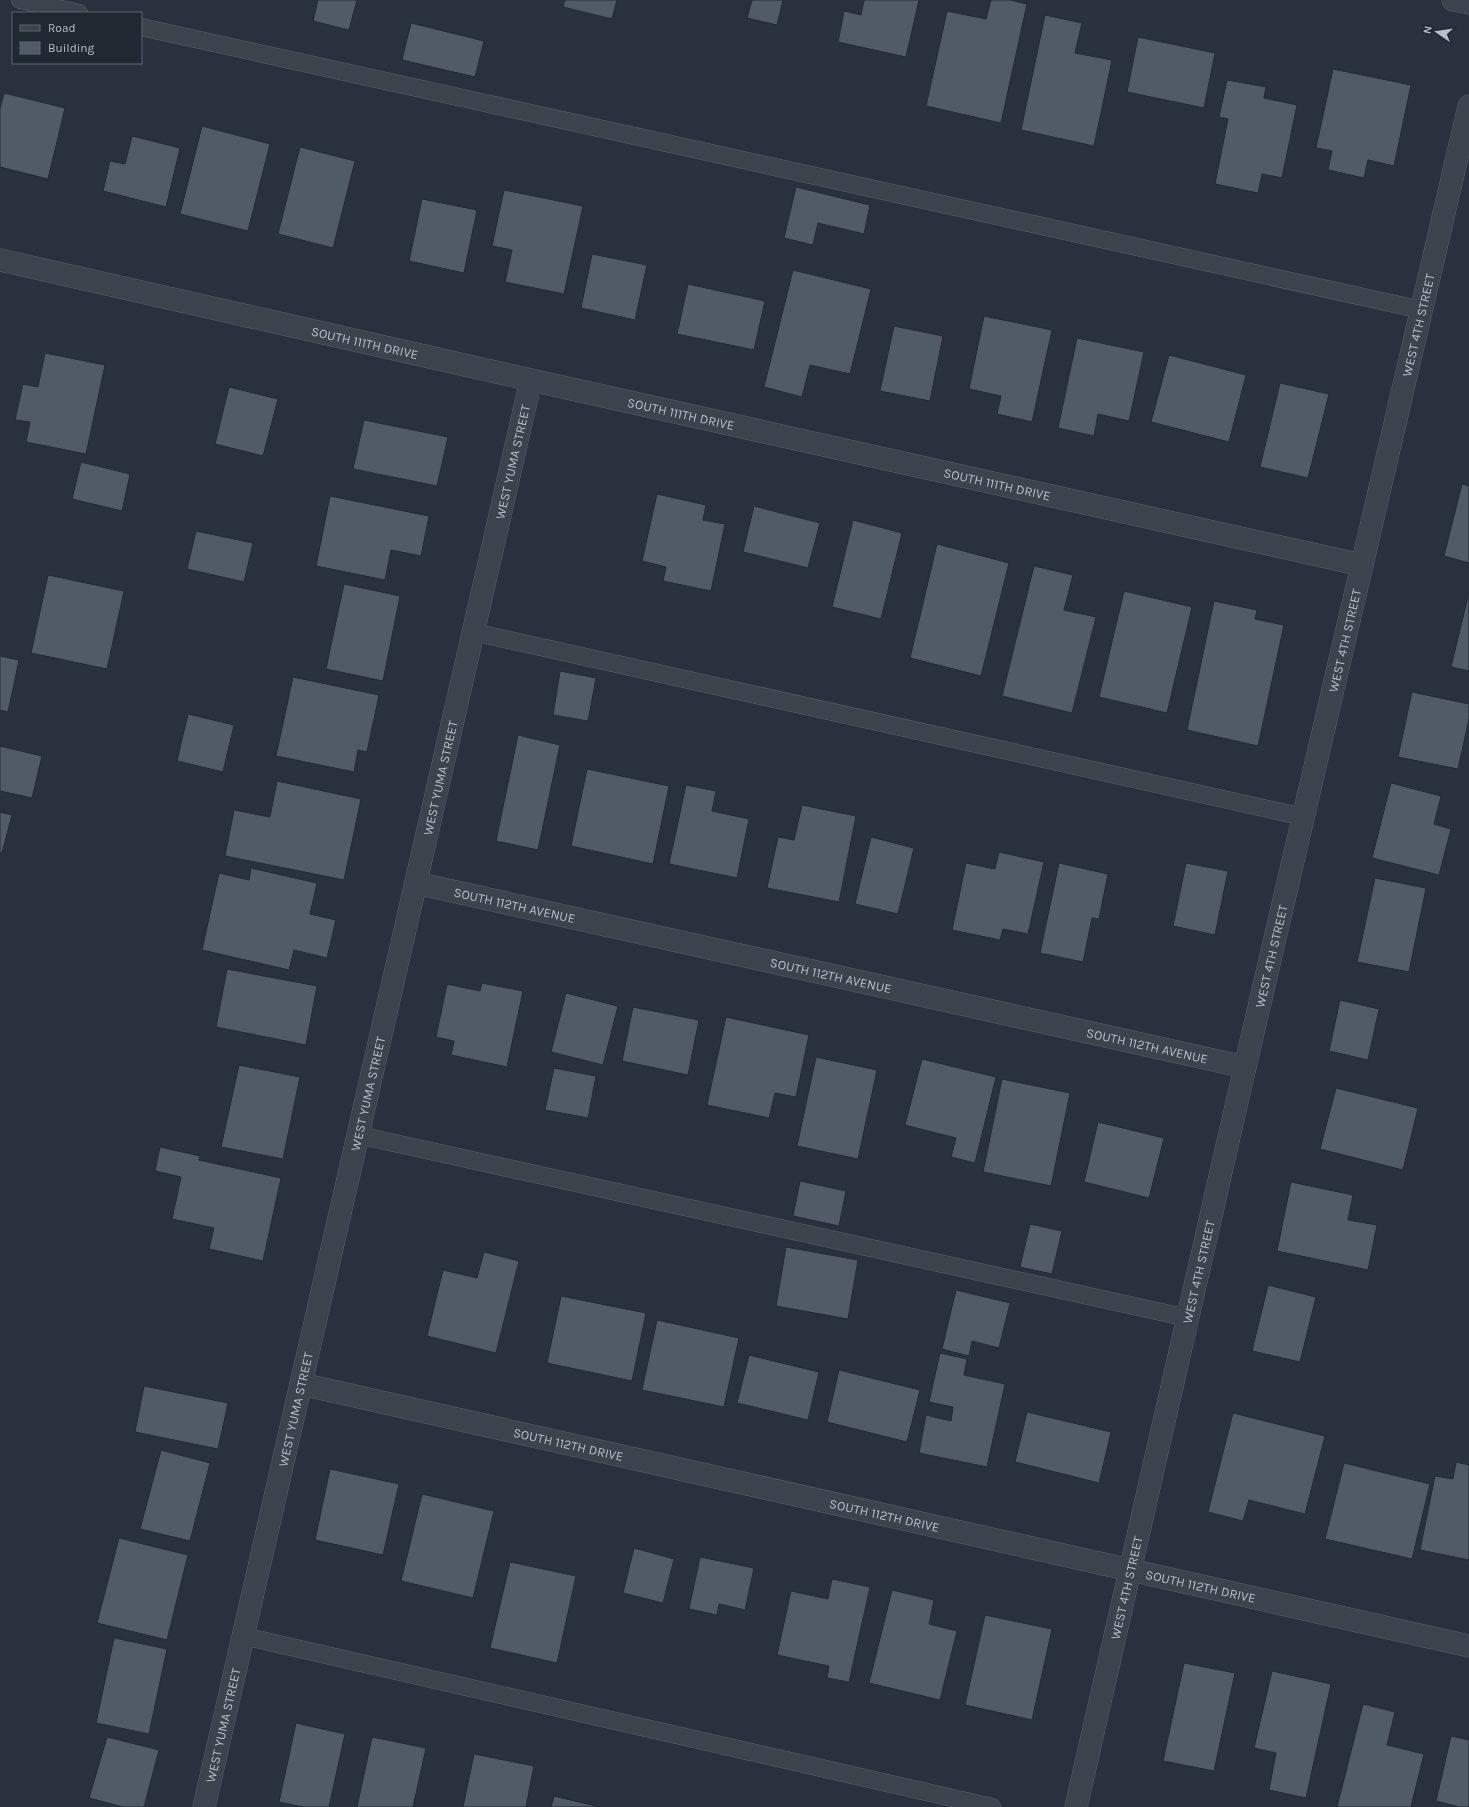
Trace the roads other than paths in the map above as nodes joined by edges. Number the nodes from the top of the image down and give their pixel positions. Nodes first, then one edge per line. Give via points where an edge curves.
1 (20, 0) edge
2 (1453, 0) edge
3 (1469, 4) edge
4 (74, 12) edge
5 (142, 27) edge
6 (1469, 106) edge
7 (0, 260) edge
8 (1422, 310) junction
9 (531, 380) junction
10 (1362, 566) junction
11 (473, 632) junction
12 (1304, 817) junction
13 (416, 883) junction
14 (1245, 1068) junction
15 (358, 1135) junction
16 (1188, 1318) junction
17 (301, 1384) junction
18 (1131, 1569) junction
19 (243, 1636) junction
20 (1469, 1646) edge
21 (204, 1807) edge
22 (992, 1807) edge
23 (1076, 1807) edge

1 - 4 lane
2 - 3 street
5 - 8 lane
6 - 8 street, WEST 4TH STREET
7 - 9 street, SOUTH 111TH DRIVE
8 - 10 street, WEST 4TH STREET
9 - 10 street, SOUTH 111TH DRIVE
9 - 11 street, WEST YUMA STREET
10 - 12 street, WEST 4TH STREET
11 - 12 lane
11 - 13 street, WEST YUMA STREET
12 - 14 street, WEST 4TH STREET
13 - 14 street, SOUTH 112TH AVENUE
13 - 15 street, WEST YUMA STREET
14 - 16 street, WEST 4TH STREET
15 - 16 lane
15 - 17 street, WEST YUMA STREET
16 - 18 street, WEST 4TH STREET
17 - 18 street, SOUTH 112TH DRIVE
17 - 19 street, WEST YUMA STREET
18 - 20 street, SOUTH 112TH DRIVE
18 - 23 street, WEST 4TH STREET
19 - 21 street, WEST YUMA STREET
19 - 22 lane

